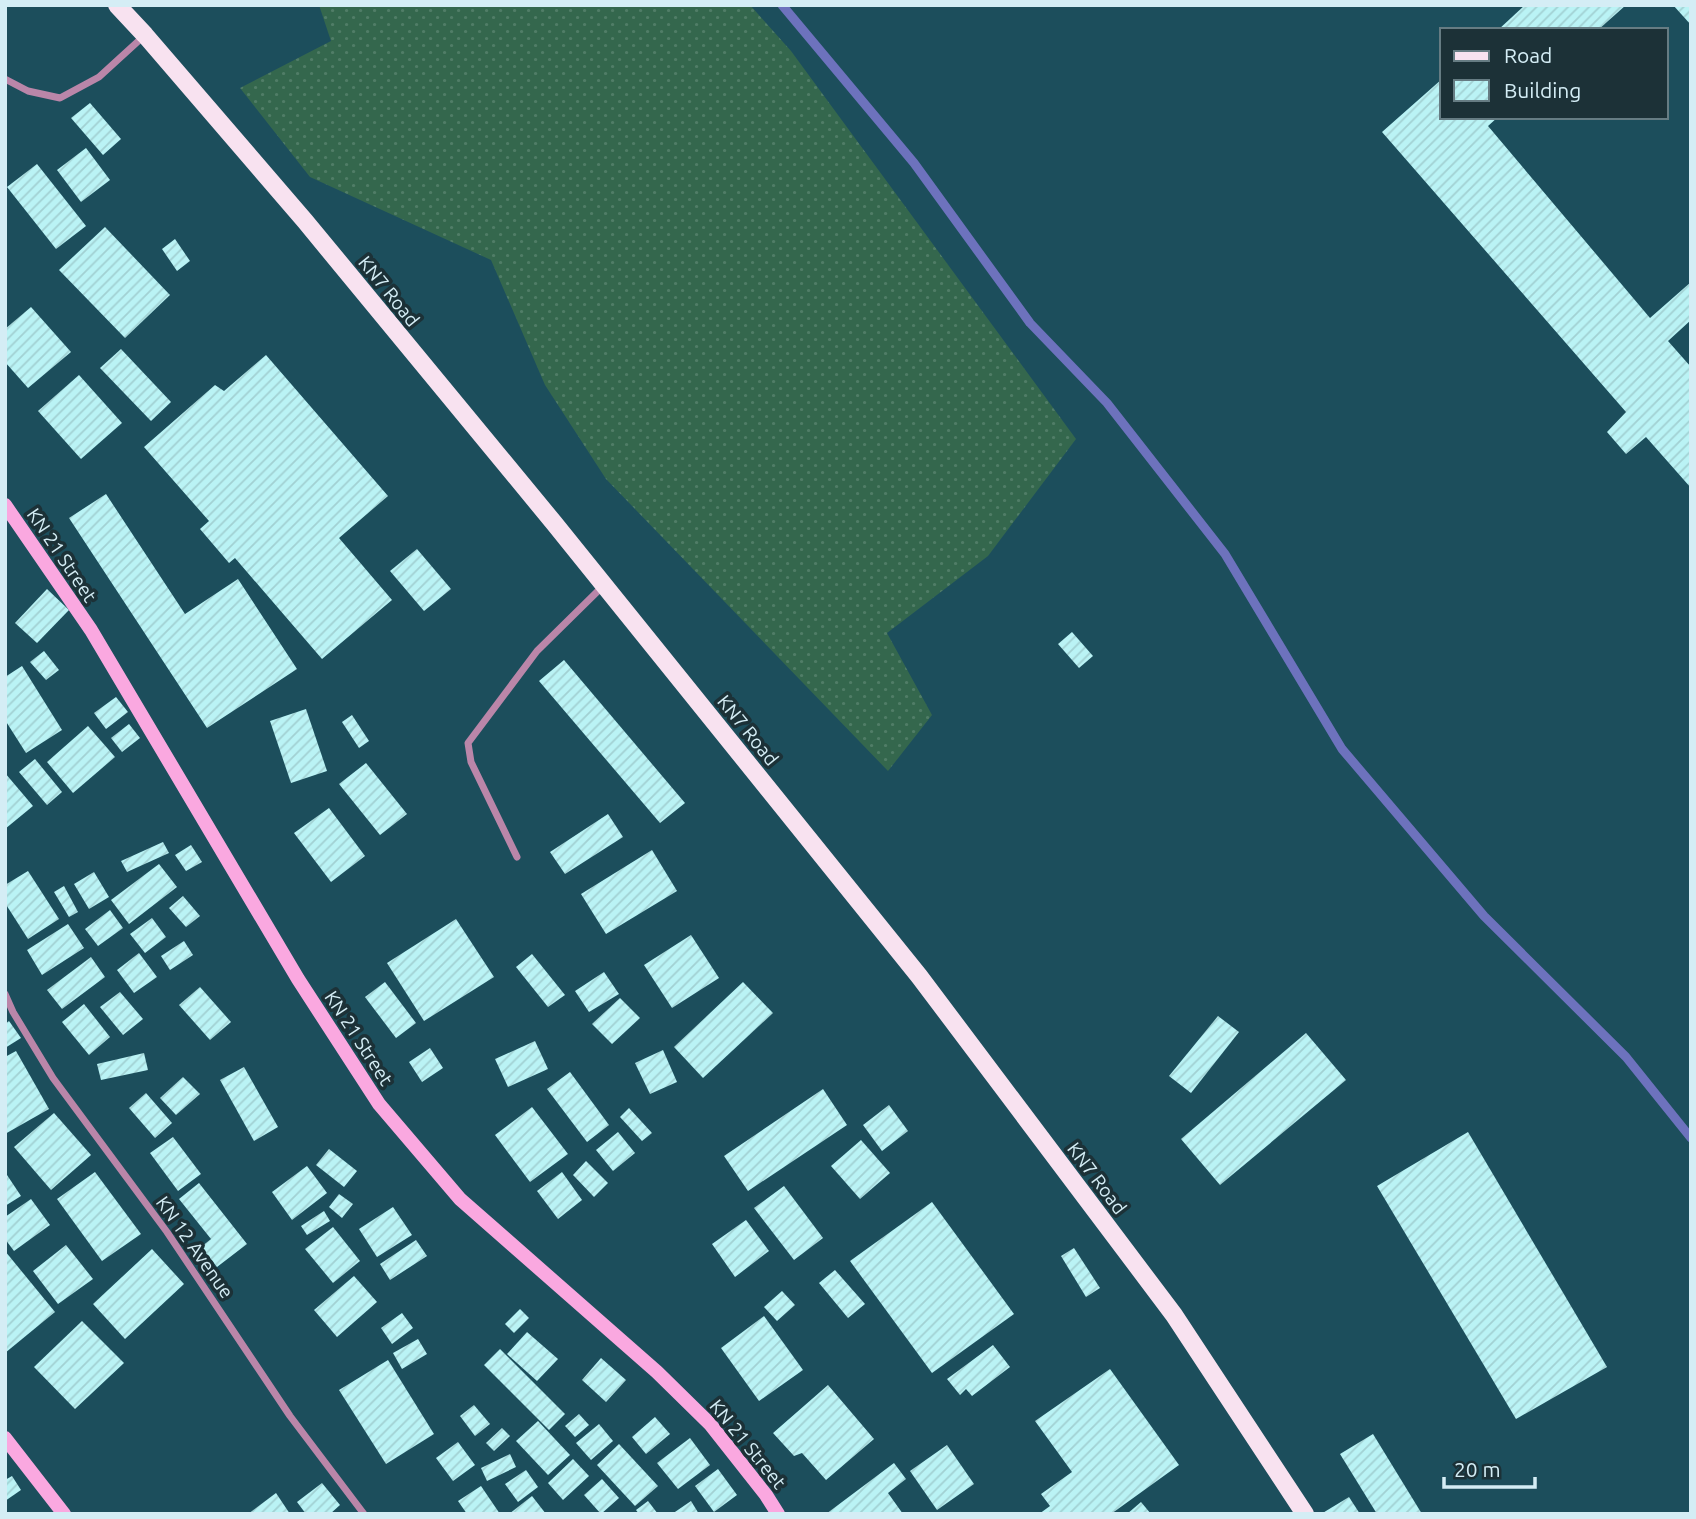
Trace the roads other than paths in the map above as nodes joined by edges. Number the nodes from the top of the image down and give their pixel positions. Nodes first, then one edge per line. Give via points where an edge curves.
1 (117, 5) edge
2 (145, 35) junction
3 (5, 79) edge
4 (5, 505) edge
5 (604, 586) junction
6 (517, 857) dead end
7 (5, 995) edge
8 (5, 1438) edge
9 (64, 1514) edge
10 (364, 1514) edge
11 (778, 1514) edge
12 (1305, 1514) edge

1 - 2 main road, KN7 Road
2 - 3 street via 99,77 60,98 29,91
2 - 5 main road, KN7 Road via 305,221
4 - 11 street, KN 21 Street via 90,630 298,979 379,1104 460,1199 710,1424
5 - 6 street via 537,652 468,743 471,762
5 - 12 main road, KN7 Road via 935,998 1174,1315
7 - 10 street, KN 12 Avenue via 53,1078
8 - 9 street

